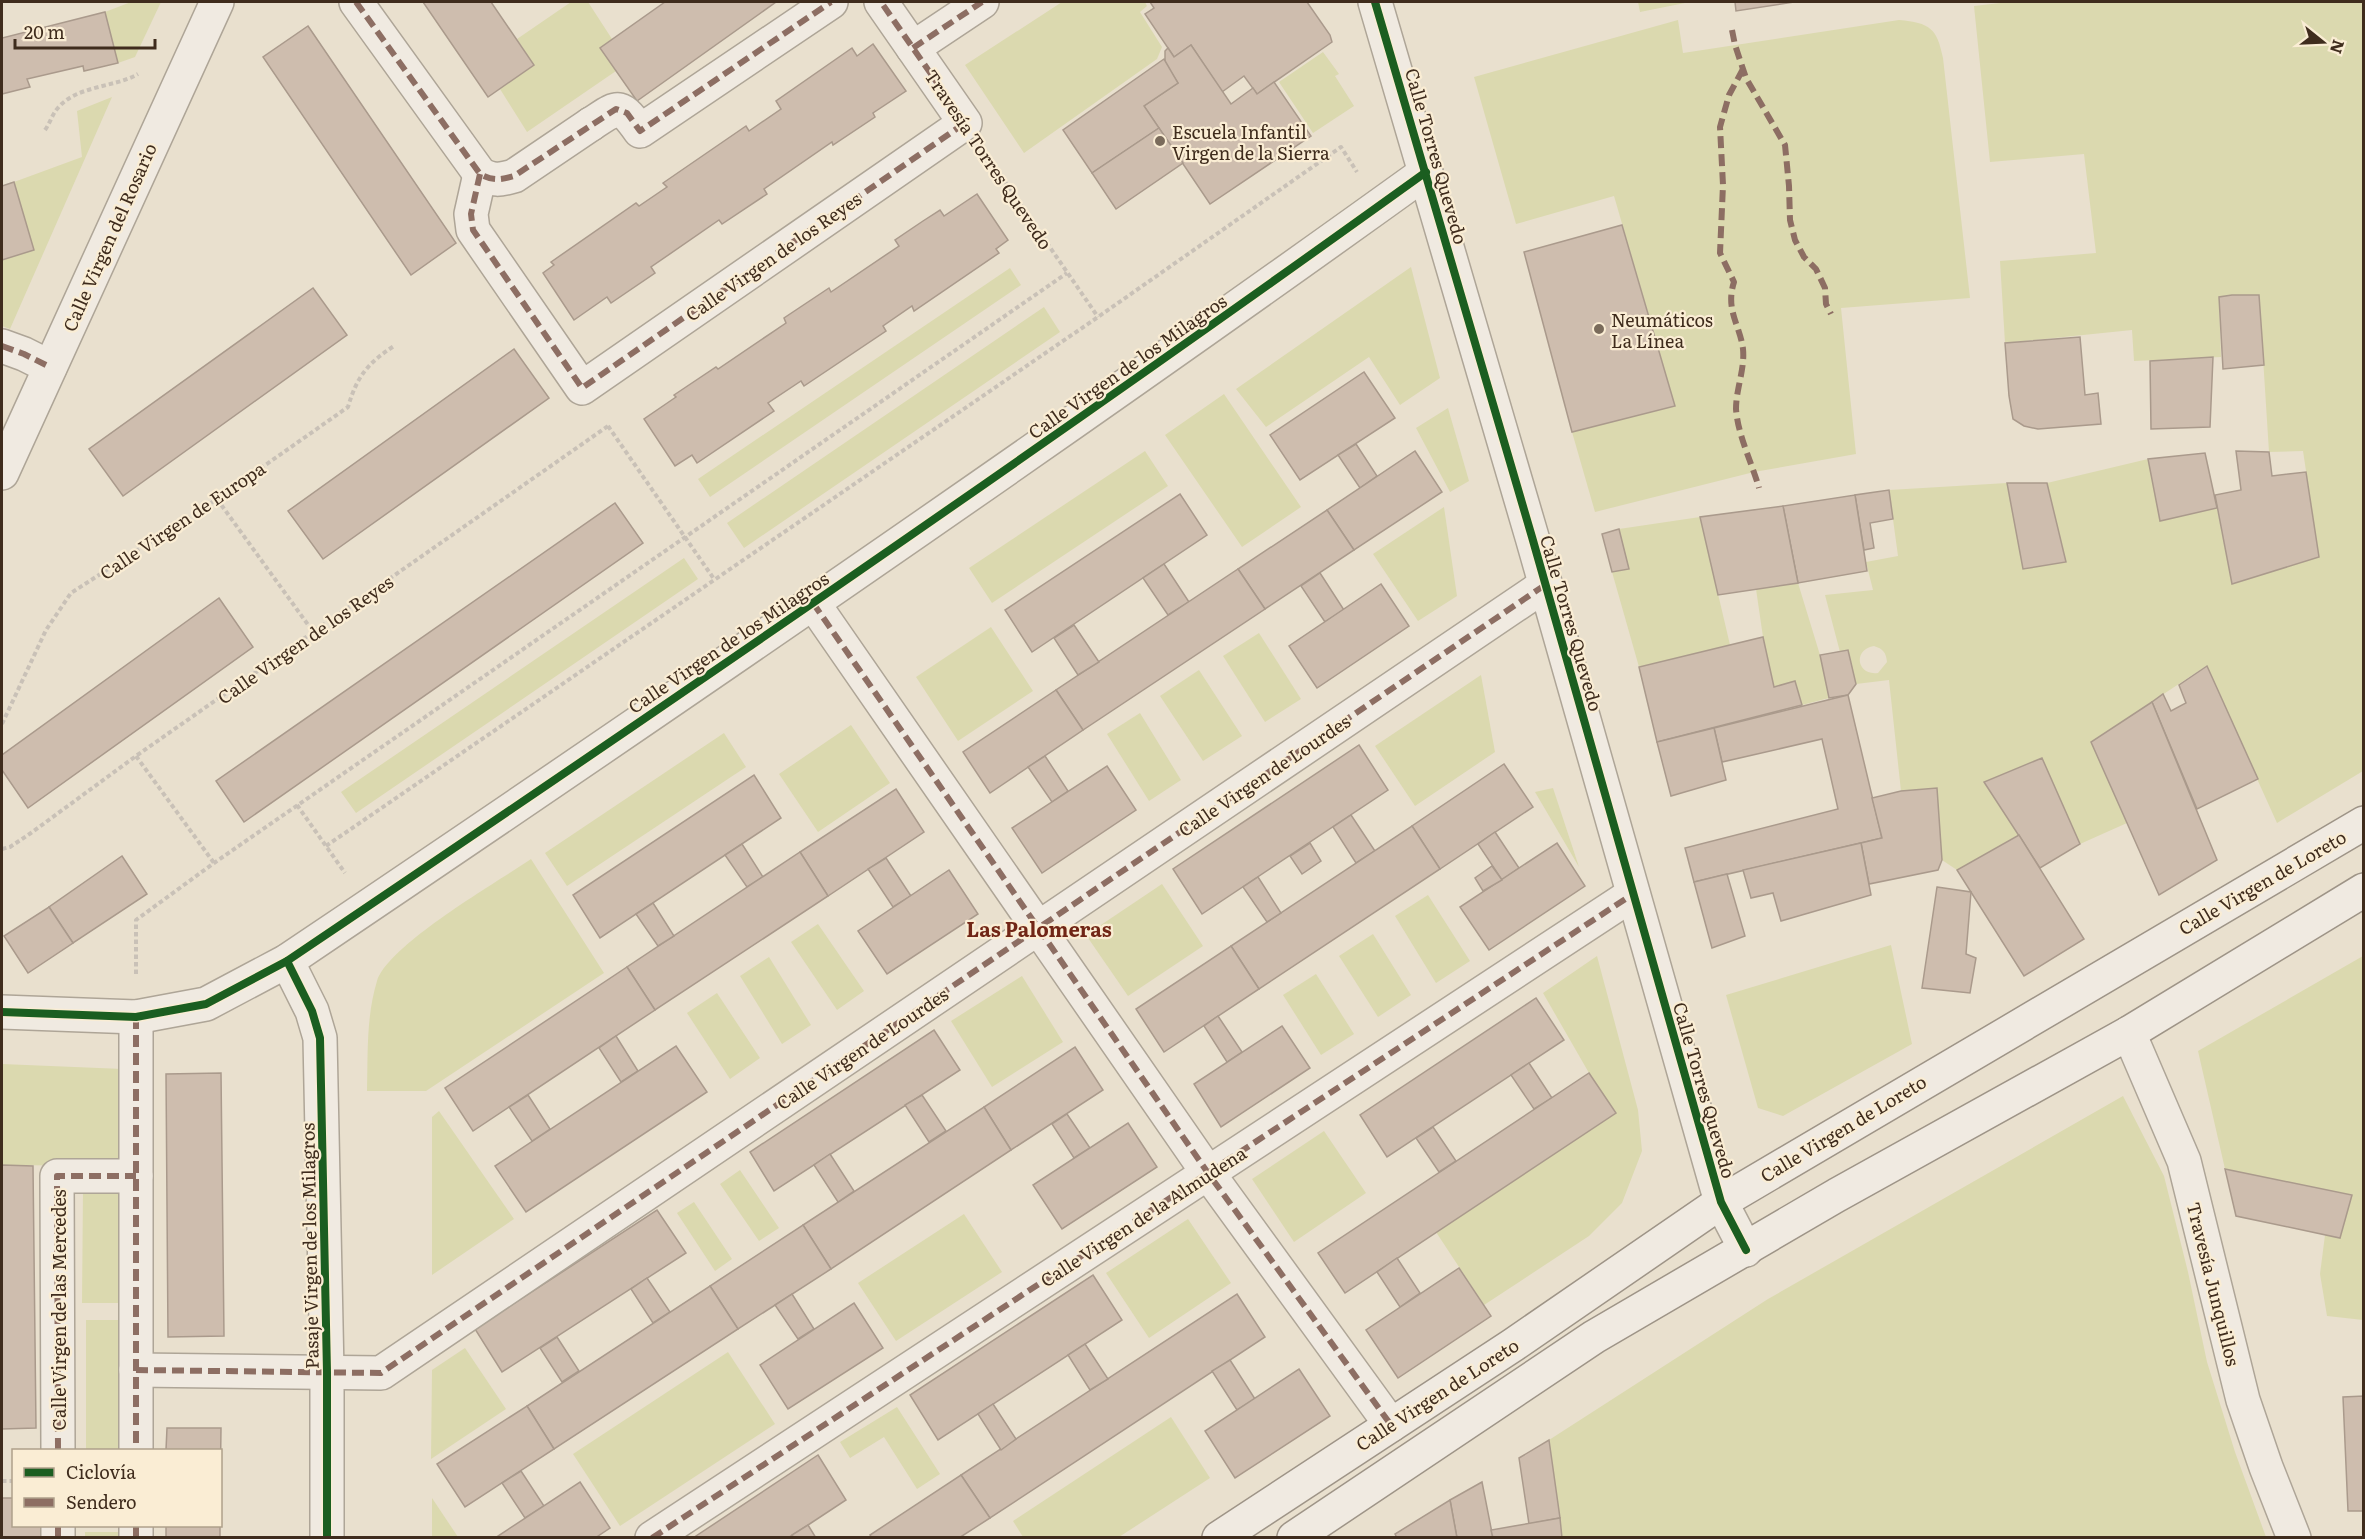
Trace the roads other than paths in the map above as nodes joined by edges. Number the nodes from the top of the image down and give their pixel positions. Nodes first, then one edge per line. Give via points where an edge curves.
1 (217, 2) edge
2 (356, 2) edge
3 (831, 2) edge
4 (881, 2) edge
5 (982, 2) edge
6 (1376, 2) edge
7 (913, 48) junction
8 (965, 123) joint
9 (1426, 172) junction
10 (480, 174) junction
11 (2, 346) edge
12 (50, 367) junction
13 (2, 473) edge
14 (1545, 585) junction
15 (813, 603) junction
16 (2364, 823) edge
17 (2364, 890) edge
18 (1633, 894) junction
19 (1039, 928) junction
20 (287, 961) junction
21 (2, 1012) edge
22 (136, 1017) junction
23 (2129, 1033) junction
24 (1208, 1173) junction
25 (136, 1176) junction
26 (1721, 1202) junction
27 (1746, 1250) junction
28 (136, 1370) junction
29 (327, 1372) junction
30 (1391, 1425) junction
31 (58, 1449) edge
32 (136, 1449) edge
33 (1304, 1535) edge
34 (327, 1538) edge
35 (652, 1538) edge
36 (1219, 1538) edge
37 (2294, 1538) edge

1 - 12 street, Calle Virgen del Rosario
2 - 10 street
3 - 10 street via 640,131 627,112 611,111 514,176 499,180
4 - 7 street, Travesía Torres Quevedo
5 - 7 street
6 - 9 street, Calle Torres Quevedo
7 - 8 street, Travesía Torres Quevedo
8 - 10 street, Calle Virgen de los Reyes via 582,388 472,230 471,214
9 - 14 street, Calle Torres Quevedo
9 - 15 street, Calle Virgen de los Milagros
11 - 12 street
12 - 13 street, Calle Virgen del Rosario
14 - 18 street, Calle Torres Quevedo
14 - 19 street, Calle Virgen de Lourdes
15 - 19 street
15 - 20 street, Calle Virgen de los Milagros
16 - 26 street, Calle Virgen de Loreto
17 - 23 street, Calle Virgen de Loreto
18 - 24 street, Calle Virgen de la Almudena
18 - 26 street, Calle Torres Quevedo
19 - 24 street
19 - 29 street, Calle Virgen de Lourdes via 381,1373
20 - 22 street, Calle Virgen de los Milagros via 207,1004
20 - 29 street, Pasaje Virgen de los Milagros via 312,1011 320,1038
21 - 22 street, Calle Virgen de los Milagros
22 - 25 street
23 - 27 street, Calle Virgen de Loreto
23 - 37 street, Travesía Junquillos via 2184,1161 2243,1400
24 - 30 street
24 - 35 street, Calle Virgen de la Almudena
25 - 28 street
25 - 31 street, Calle Virgen de las Mercedes via 57,1176
26 - 27 street, Calle Torres Quevedo
26 - 30 street, Calle Virgen de Loreto
27 - 33 street, Calle Virgen de Loreto via 1594,1337
28 - 29 street, Calle Virgen de Lourdes
28 - 32 street
29 - 34 street, Pasaje Virgen de los Milagros
30 - 36 street, Calle Virgen de Loreto

